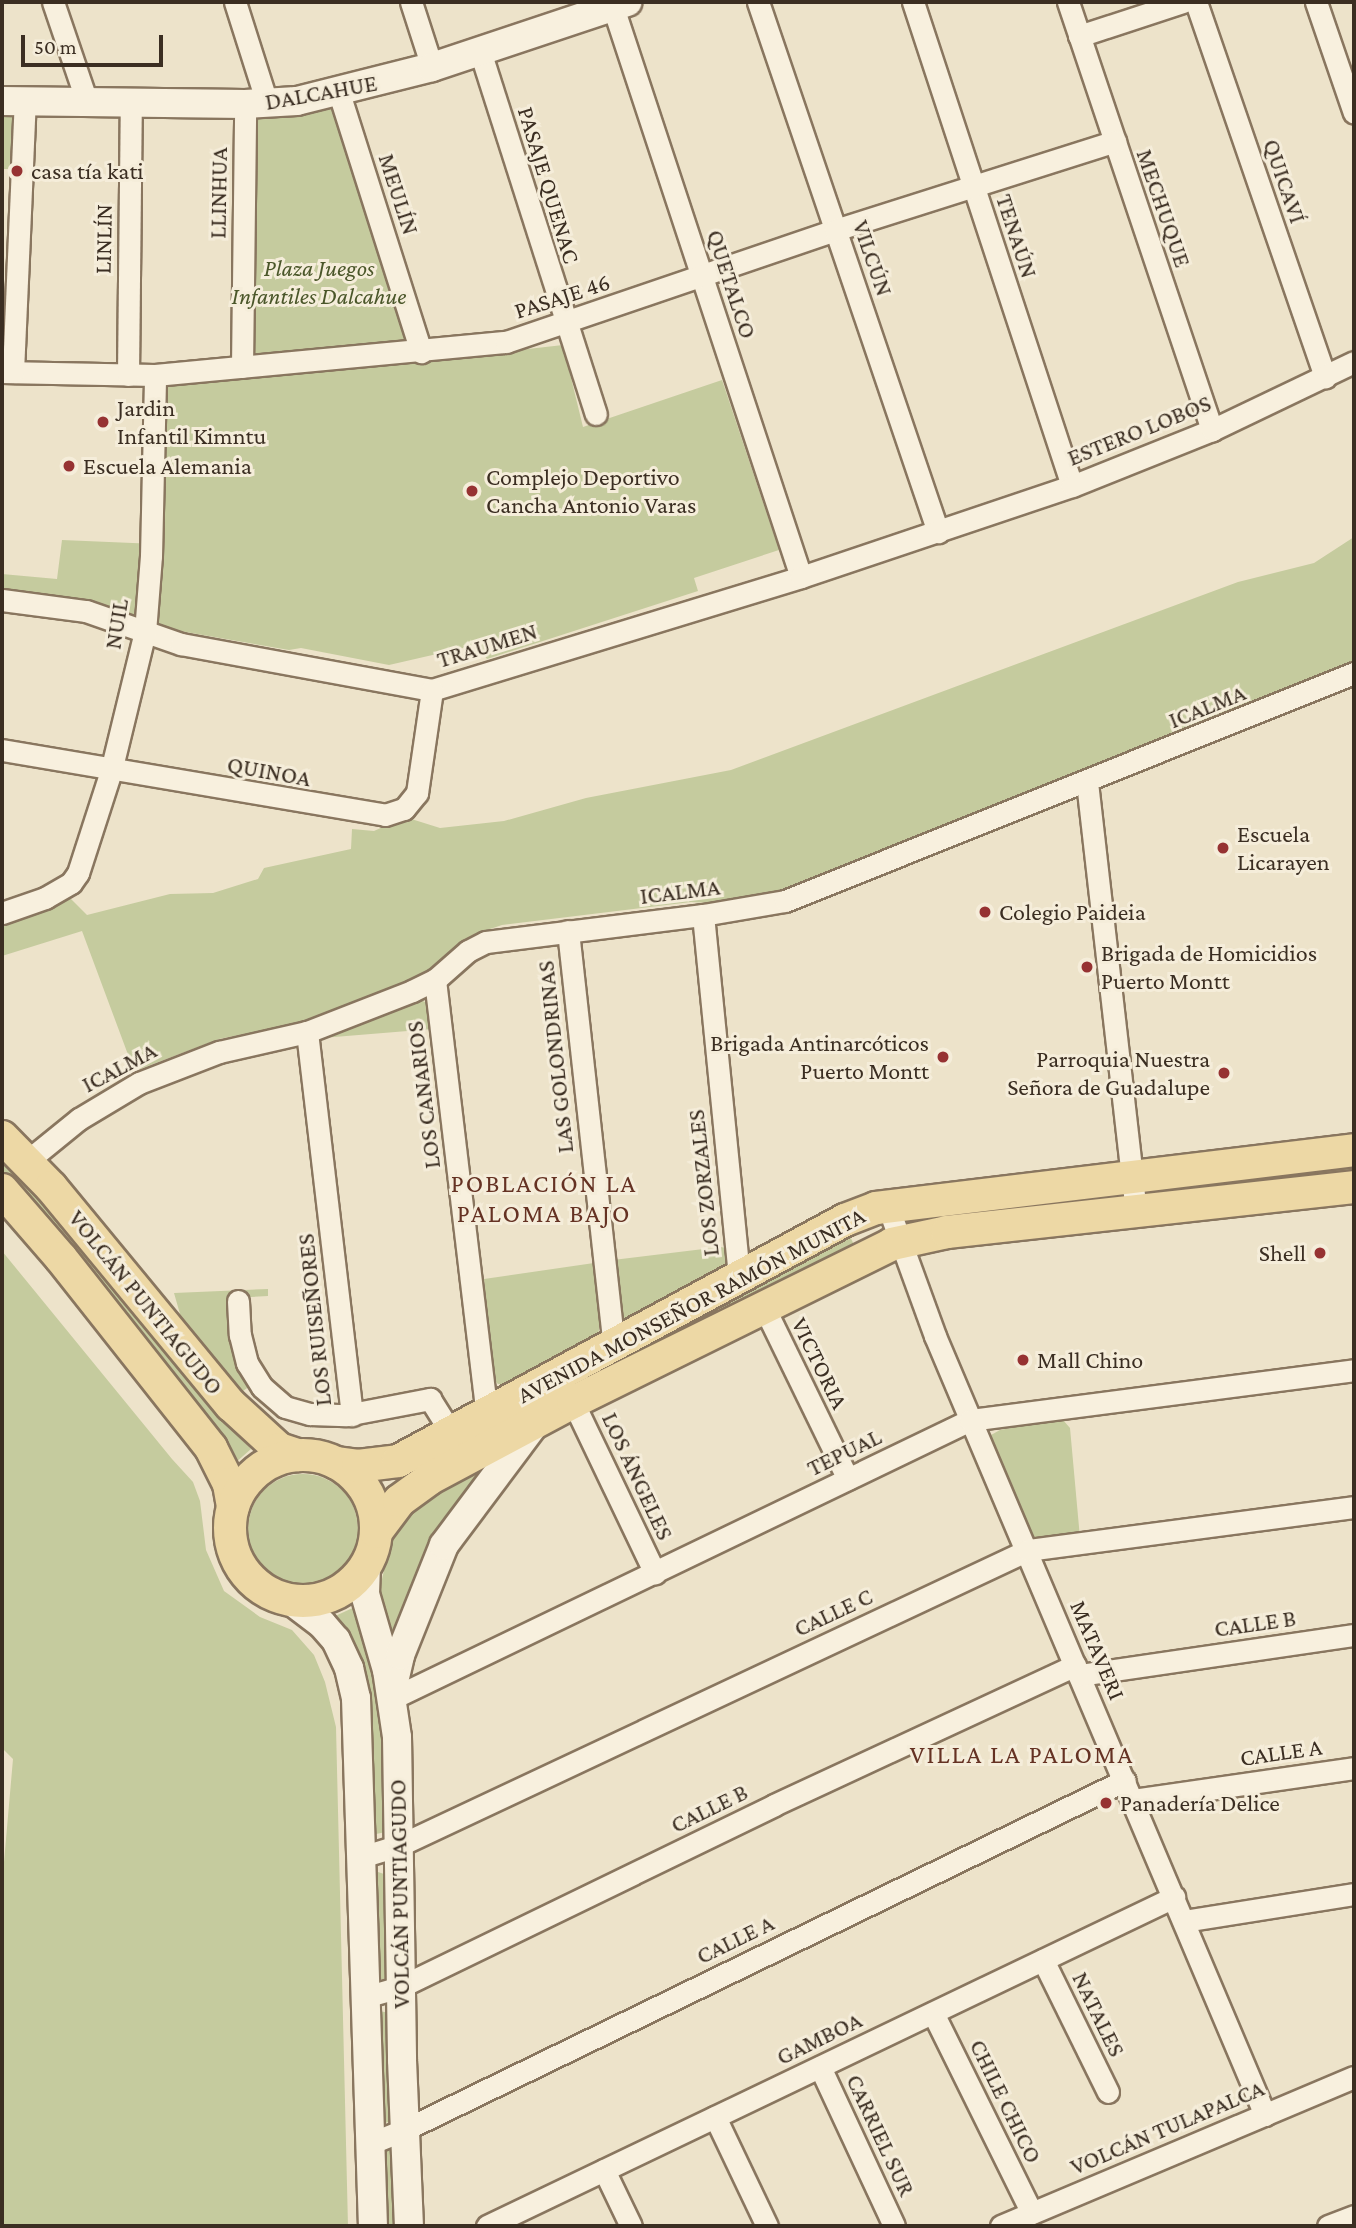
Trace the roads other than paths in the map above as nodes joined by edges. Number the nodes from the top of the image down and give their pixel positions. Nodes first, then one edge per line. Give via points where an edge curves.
1 (53, 2) edge
2 (235, 2) edge
3 (411, 2) edge
4 (758, 2) edge
5 (913, 2) edge
6 (1068, 2) edge
7 (1183, 2) edge
8 (1196, 2) edge
9 (1316, 2) edge
10 (620, 4) edge
11 (576, 10) edge
12 (1079, 36) junction
13 (480, 51) junction
14 (432, 67) junction
15 (339, 93) junction
16 (13, 102) edge
17 (87, 102) junction
18 (131, 103) junction
19 (256, 104) junction
20 (1354, 113) edge
21 (1115, 141) junction
22 (11, 171) edge
23 (973, 186) junction
24 (835, 230) junction
25 (701, 276) junction
26 (565, 323) junction
27 (421, 352) junction
28 (1354, 364) edge
29 (242, 367) junction
30 (7, 372) edge
31 (128, 375) junction
32 (155, 375) junction
33 (1325, 377) junction
34 (596, 414) dead end
35 (1212, 430) junction
36 (1072, 486) junction
37 (938, 532) junction
38 (802, 577) junction
39 (2, 600) edge
40 (145, 632) junction
41 (1354, 673) edge
42 (432, 690) junction
43 (2, 750) edge
44 (111, 771) junction
45 (1087, 782) junction
46 (2, 913) edge
47 (703, 915) junction
48 (568, 931) junction
49 (435, 980) junction
50 (307, 1032) junction
51 (2, 1138) edge
52 (1354, 1150) edge
53 (26, 1162) junction
54 (1133, 1175) junction
55 (1354, 1187) edge
56 (2, 1190) edge
57 (887, 1204) junction
58 (1136, 1211) junction
59 (900, 1241) junction
60 (739, 1278) junction
61 (238, 1301) dead end
62 (764, 1307) junction
63 (614, 1345) junction
64 (1354, 1370) edge
65 (573, 1402) junction
66 (487, 1413) junction
67 (352, 1415) junction
68 (970, 1420) junction
69 (537, 1422) junction
70 (451, 1433) junction
71 (298, 1455) junction
72 (337, 1463) junction
73 (848, 1479) junction
74 (233, 1507) junction
75 (1354, 1507) edge
76 (376, 1532) junction
77 (1028, 1550) junction
78 (366, 1565) junction
79 (655, 1573) junction
80 (289, 1599) junction
81 (1354, 1635) edge
82 (1077, 1670) junction
83 (392, 1695) junction
84 (1354, 1768) edge
85 (1125, 1780) junction
86 (1133, 1800) junction
87 (398, 1846) junction
88 (360, 1857) junction
89 (1354, 1894) edge
90 (1174, 1897) junction
91 (1184, 1922) junction
92 (1043, 1960) junction
93 (401, 1987) junction
94 (365, 1997) junction
95 (933, 2013) junction
96 (820, 2067) junction
97 (1354, 2077) edge
98 (1108, 2092) dead end
99 (1265, 2115) junction
100 (715, 2117) junction
101 (404, 2130) junction
102 (369, 2144) junction
103 (604, 2170) junction
104 (1032, 2213) junction
105 (1354, 2216) edge
106 (495, 2225) edge
107 (373, 2226) edge
108 (409, 2226) edge
109 (631, 2226) edge
110 (767, 2226) edge
111 (894, 2226) edge
112 (1001, 2226) edge
113 (1328, 2226) edge

1 - 17 street
2 - 19 street, LLINHUA
3 - 14 street
4 - 24 street, VILCÚN
5 - 23 street, TENAÚN
6 - 12 street, MECHUQUE
7 - 12 street
8 - 33 street, QUICAVÍ
9 - 20 street
10 - 11 main road, DALCAHUE
10 - 25 street, QUETALCO
11 - 13 main road, DALCAHUE
12 - 21 street, MECHUQUE
13 - 14 main road, DALCAHUE
13 - 26 street, PASAJE QUENAC
14 - 15 main road, DALCAHUE
15 - 19 main road, DALCAHUE
15 - 27 street, MEULÍN
16 - 17 main road, DALCAHUE
16 - 22 street
17 - 18 main road, DALCAHUE
18 - 19 main road, DALCAHUE
18 - 31 street, LINLÍN
19 - 29 street, LLINHUA
21 - 23 street, PASAJE 46
21 - 35 street, MECHUQUE
22 - 30 street
23 - 24 street, PASAJE 46
23 - 36 street, TENAÚN
24 - 25 street, PASAJE 46
24 - 37 street, VILCÚN
25 - 26 street, PASAJE 46
25 - 38 street, QUETALCO
26 - 27 street, PASAJE 46 via 506,342
26 - 34 street, PASAJE QUENAC
27 - 29 street, PASAJE 46
28 - 33 street, ESTERO LOBOS
29 - 32 street, PASAJE 46
30 - 31 street, PASAJE 46
31 - 32 street, PASAJE 46
32 - 40 street, NUIL
33 - 35 street, ESTERO LOBOS
35 - 36 street, ESTERO LOBOS
36 - 37 street, ESTERO LOBOS
37 - 38 street, TRAUMEN
38 - 42 street, TRAUMEN
39 - 40 street, TRAUMEN via 86,611
40 - 42 street, TRAUMEN via 181,644
40 - 44 street, NUIL
41 - 45 street, ICALMA
42 - 44 street, QUINOA via 417,793 404,809 385,815
43 - 44 street, QUINOA
44 - 46 street, NUIL via 78,873 61,891
45 - 47 street, ICALMA via 806,894 765,906
45 - 54 street
47 - 48 street, ICALMA
47 - 60 street, LOS ZORZALES
48 - 49 street, ICALMA via 486,942 468,951
48 - 63 street, LAS GOLONDRINAS
49 - 50 street, ICALMA
49 - 66 street, LOS CANARIOS
50 - 53 street, ICALMA via 219,1052 138,1083 79,1119
50 - 67 street, LOS RUISEÑORES
51 - 53 main road, VOLCÁN PUNTIAGUDO
52 - 54 main road, AVENIDA MONSEÑOR RAMÓN MUNITA
53 - 71 main road, VOLCÁN PUNTIAGUDO via 231,1405 279,1449
54 - 57 main road, AVENIDA MONSEÑOR RAMÓN MUNITA
54 - 58 street
55 - 58 main road, AVENIDA MONSEÑOR RAMÓN MUNITA
56 - 74 main road, VOLCÁN PUNTIAGUDO via 211,1448 229,1484
57 - 59 street, MATAVERI
57 - 60 main road, AVENIDA MONSEÑOR RAMÓN MUNITA via 845,1220
58 - 59 main road, AVENIDA MONSEÑOR RAMÓN MUNITA
59 - 62 main road, AVENIDA MONSEÑOR RAMÓN MUNITA
59 - 68 street, MATAVERI
60 - 63 main road, AVENIDA MONSEÑOR RAMÓN MUNITA
61 - 67 street, LOS RUISEÑORES via 245,1356 267,1392 291,1410
62 - 65 main road, AVENIDA MONSEÑOR RAMÓN MUNITA
62 - 73 street, VICTORIA
63 - 66 main road, AVENIDA MONSEÑOR RAMÓN MUNITA
64 - 68 street, TEPUAL
65 - 69 main road, AVENIDA MONSEÑOR RAMÓN MUNITA
65 - 79 street, LOS ÁNGELES
66 - 70 main road, AVENIDA MONSEÑOR RAMÓN MUNITA
67 - 70 street via 430,1399
68 - 73 street, TEPUAL
68 - 77 street, MATAVERI
69 - 76 main road, AVENIDA MONSEÑOR RAMÓN MUNITA via 416,1487
69 - 83 main road, AVENIDA MONSEÑOR RAMÓN MUNITA via 444,1545 400,1655
70 - 72 main road, AVENIDA MONSEÑOR RAMÓN MUNITA via 398,1461 358,1466
71 - 72 main road
71 - 74 main road via 257,1471 242,1487
72 - 76 main road via 367,1492
73 - 79 street, TEPUAL
74 - 80 main road via 230,1527 241,1566 253,1581
75 - 77 street, CALLE C
76 - 78 main road
77 - 82 street, MATAVERI
77 - 87 street, CALLE C
78 - 80 main road via 341,1590 324,1597
78 - 83 main road, VOLCÁN PUNTIAGUDO via 365,1594
79 - 83 street, TEPUAL
80 - 88 main road, VOLCÁN PUNTIAGUDO via 329,1632 349,1668 359,1745
81 - 82 street, CALLE B
82 - 85 street, MATAVERI
82 - 93 street, CALLE B via 774,1805
83 - 87 main road, VOLCÁN PUNTIAGUDO
84 - 86 street, CALLE A
85 - 86 street, MATAVERI
85 - 101 street, CALLE A
86 - 90 street, MATAVERI
87 - 88 street, CALLE C
87 - 93 main road, VOLCÁN PUNTIAGUDO
88 - 94 main road, VOLCÁN PUNTIAGUDO
89 - 91 street
90 - 91 street, MATAVERI
90 - 92 street, GAMBOA
91 - 99 street, MATAVERI
92 - 95 street, GAMBOA
92 - 98 street, NATALES
93 - 94 street, CALLE B
93 - 101 main road, VOLCÁN PUNTIAGUDO
94 - 102 main road, VOLCÁN PUNTIAGUDO
95 - 96 street, GAMBOA
95 - 104 street, CHILE CHICO
96 - 100 street, GAMBOA
96 - 111 street, CARRIEL SUR
97 - 99 street, VOLCÁN TULAPALCA
99 - 104 street, VOLCÁN TULAPALCA
100 - 103 street, GAMBOA
100 - 110 street
101 - 102 street, CALLE A
101 - 108 main road, VOLCÁN PUNTIAGUDO
102 - 107 main road, VOLCÁN PUNTIAGUDO
103 - 106 street, GAMBOA
103 - 109 street
104 - 112 street, VOLCÁN TULAPALCA
105 - 113 street

